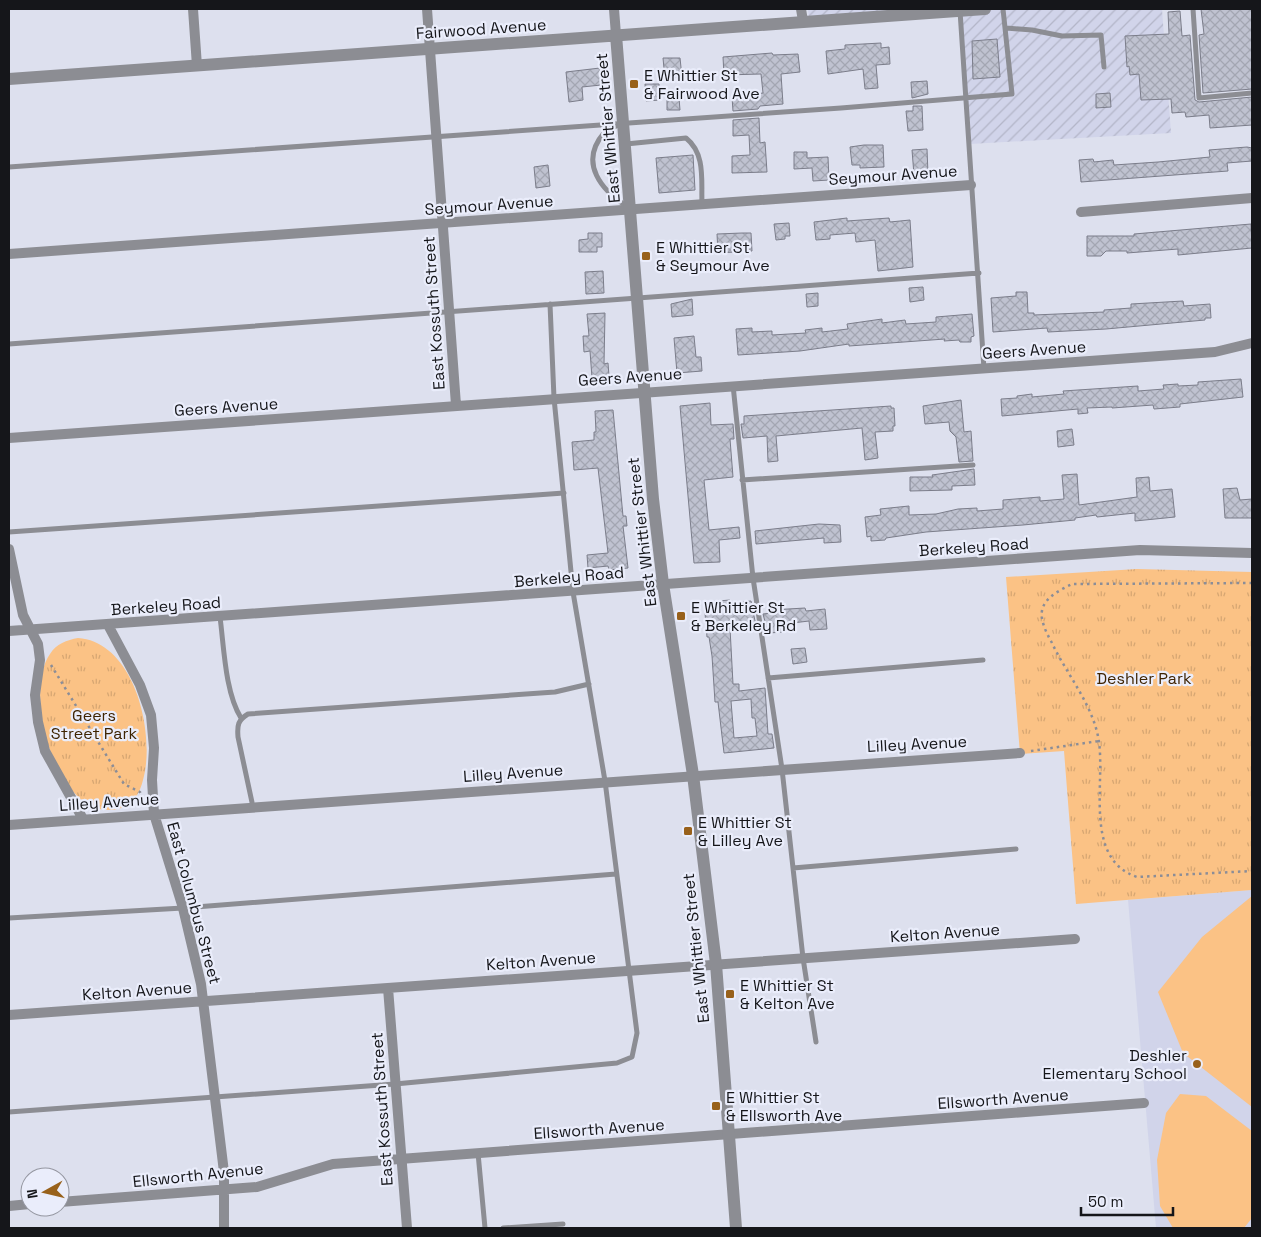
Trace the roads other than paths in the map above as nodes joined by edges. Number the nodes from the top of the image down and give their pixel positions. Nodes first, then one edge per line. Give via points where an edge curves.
1 (193, 9) edge
2 (427, 9) edge
3 (614, 9) edge
4 (985, 9) edge
5 (1003, 9) edge
6 (1193, 9) edge
7 (960, 10) junction
8 (871, 12) edge
9 (802, 15) edge
10 (1006, 28) junction
11 (616, 35) junction
12 (430, 49) junction
13 (197, 66) junction
14 (1104, 67) dead end
15 (9, 79) edge
16 (1252, 93) edge
17 (966, 99) junction
18 (624, 122) junction
19 (436, 136) junction
20 (625, 144) junction
21 (9, 167) edge
22 (971, 185) junction
23 (1252, 198) edge
24 (702, 204) junction
25 (631, 209) junction
26 (1081, 212) dead end
27 (442, 223) junction
28 (9, 254) edge
29 (979, 273) junction
30 (638, 297) junction
31 (550, 304) junction
32 (449, 314) junction
33 (1252, 343) edge
34 (9, 344) edge
35 (984, 369) junction
36 (733, 385) junction
37 (644, 391) junction
38 (554, 398) junction
39 (456, 405) junction
40 (9, 438) edge
41 (973, 465) dead end
42 (742, 480) junction
43 (564, 493) junction
44 (9, 532) edge
45 (9, 549) edge
46 (1252, 553) edge
47 (753, 578) junction
48 (663, 584) junction
49 (573, 592) junction
50 (220, 617) junction
51 (108, 625) junction
52 (31, 629) junction
53 (9, 631) edge
54 (983, 660) dead end
55 (768, 678) junction
56 (589, 684) junction
57 (241, 718) junction
58 (1020, 753) road end
59 (782, 768) junction
60 (694, 775) junction
61 (605, 781) junction
62 (253, 807) junction
63 (154, 814) junction
64 (82, 819) junction
65 (9, 825) edge
66 (1016, 849) dead end
67 (793, 868) junction
68 (616, 874) junction
69 (183, 908) junction
70 (9, 918) edge
71 (1076, 939) dead end
72 (803, 958) junction
73 (716, 964) junction
74 (629, 970) junction
75 (388, 988) junction
76 (204, 1001) junction
77 (9, 1015) edge
78 (816, 1042) dead end
79 (396, 1084) junction
80 (216, 1097) junction
81 (1144, 1103) dead end
82 (9, 1112) edge
83 (728, 1134) junction
84 (478, 1153) junction
85 (401, 1158) junction
86 (224, 1190) junction
87 (70, 1201) edge
88 (563, 1224) dead end
89 (224, 1228) edge
90 (407, 1228) edge
91 (485, 1228) edge
92 (503, 1228) edge
93 (736, 1228) edge

1 - 13 street
2 - 12 street, East Kossuth Street
3 - 11 street, East Whittier Street
4 - 7 street, Fairwood Avenue
5 - 10 lane
6 - 16 lane via 1199,98
7 - 8 street, Fairwood Avenue
7 - 17 lane
8 - 9 street, Fairwood Avenue
9 - 11 street, Fairwood Avenue
10 - 14 lane via 1062,36 1101,35
10 - 17 lane via 1012,94
11 - 12 street, Fairwood Avenue
11 - 18 street, East Whittier Street
12 - 13 street, Fairwood Avenue
12 - 19 street, East Kossuth Street
13 - 15 street, Fairwood Avenue
17 - 18 lane
17 - 22 lane
18 - 19 lane
18 - 20 street, East Whittier Street
18 - 25 lane via 604,133 593,154 595,177 610,196
19 - 21 lane
19 - 27 street, East Kossuth Street
20 - 24 lane via 686,138 694,144 700,159
20 - 25 street, East Whittier Street
22 - 24 street, Seymour Avenue
22 - 29 lane
23 - 26 street
24 - 25 street, Seymour Avenue
25 - 27 street, Seymour Avenue
25 - 30 street, East Whittier Street
27 - 28 street, Seymour Avenue
27 - 32 street, East Kossuth Street
29 - 30 lane
29 - 35 lane
30 - 31 lane
30 - 37 street, East Whittier Street
31 - 32 lane
31 - 38 lane
32 - 34 lane
32 - 39 street, East Kossuth Street
33 - 35 street, Geers Avenue via 1215,352
35 - 36 street, Geers Avenue
36 - 37 street, Geers Avenue
36 - 42 lane
37 - 38 street, Geers Avenue
37 - 48 street, East Whittier Street
38 - 39 street, Geers Avenue
38 - 43 lane
39 - 40 street, Geers Avenue
41 - 42 lane
42 - 47 lane
43 - 44 lane
43 - 49 lane
45 - 52 street via 23,615
46 - 47 street, Berkeley Road via 1140,550
47 - 48 street, Berkeley Road
47 - 55 lane
48 - 49 street, Berkeley Road
48 - 60 street, East Whittier Street
49 - 50 street, Berkeley Road
49 - 56 lane
50 - 51 street, Berkeley Road
50 - 57 lane via 231,691
51 - 52 street, Berkeley Road
51 - 63 street, East Columbus Street via 140,685 151,715
52 - 53 street, Berkeley Road
52 - 64 street via 38,644 40,660 35,695 42,742
54 - 55 lane
55 - 59 lane
56 - 57 lane via 554,692 255,713
56 - 61 lane
57 - 62 lane via 237,725 238,737
58 - 59 street, Lilley Avenue
59 - 60 street, Lilley Avenue
59 - 67 lane
60 - 61 street, Lilley Avenue
60 - 73 street, East Whittier Street
61 - 62 street, Lilley Avenue
61 - 68 lane
62 - 63 street, Lilley Avenue
63 - 64 street, Lilley Avenue
63 - 69 street, East Columbus Street
64 - 65 street, Lilley Avenue
66 - 67 lane
67 - 72 lane
68 - 69 lane
68 - 74 lane
69 - 70 lane
69 - 76 street, East Columbus Street
71 - 72 street, Kelton Avenue
72 - 73 street, Kelton Avenue
72 - 78 lane
73 - 74 street, Kelton Avenue
73 - 83 street, East Whittier Street
74 - 75 street, Kelton Avenue
74 - 79 lane via 637,1033 632,1057 617,1063
75 - 76 street, Kelton Avenue
75 - 79 street, East Kossuth Street
76 - 77 street, Kelton Avenue
76 - 80 street, East Columbus Street
79 - 80 lane
79 - 85 street, East Kossuth Street
80 - 82 lane
80 - 86 street, East Columbus Street
81 - 83 street, Ellsworth Avenue
83 - 84 street, Ellsworth Avenue
83 - 93 street, East Whittier Street
84 - 85 street, Ellsworth Avenue
84 - 91 lane
85 - 86 street, Ellsworth Avenue via 333,1164 267,1184
85 - 90 street, East Kossuth Street
86 - 87 street, Ellsworth Avenue
86 - 89 street, East Columbus Street
88 - 92 lane

